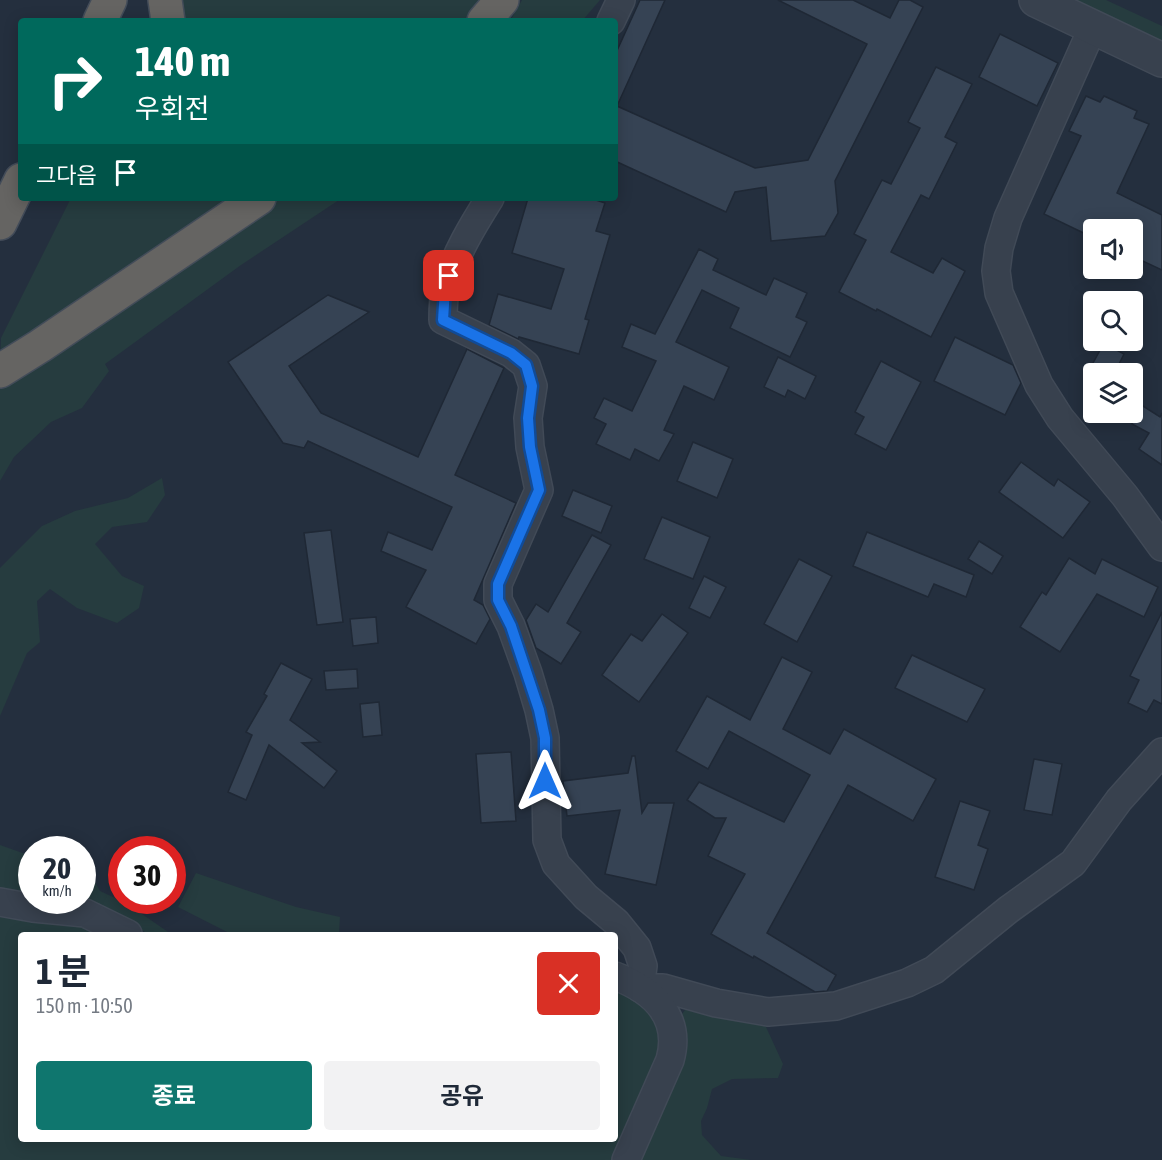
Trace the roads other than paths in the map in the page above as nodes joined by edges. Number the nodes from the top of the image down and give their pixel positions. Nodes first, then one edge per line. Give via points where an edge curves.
1 (110, 0) edge
2 (165, 0) edge
3 (502, 0) edge
4 (621, 0) edge
5 (1036, 0) edge
6 (101, 18) edge
7 (167, 18) edge
8 (487, 18) edge
9 (612, 18) edge
10 (1093, 27) junction
11 (1162, 60) edge
12 (18, 186) edge
13 (255, 201) edge
14 (488, 201) edge
15 (0, 223) edge
16 (0, 370) edge
17 (1162, 547) edge
18 (1162, 752) edge
19 (0, 902) edge
20 (124, 932) edge
21 (618, 977) edge
22 (640, 988) junction
23 (626, 1160) edge

1 - 6 highway
2 - 7 highway
3 - 8 highway
4 - 9 street
5 - 10 street
10 - 11 street
10 - 17 street via 1008,218 996,272 999,292 1039,385 1060,418
12 - 15 highway
13 - 16 highway
14 - 22 street via 449,276 443,320 511,353 526,365 532,386 530,447 539,490 498,584 498,600 511,626 539,710 545,738 548,840 556,864 637,948 643,966
18 - 22 street via 1072,862 934,970 907,983 836,1006 768,1012 663,988
19 - 20 street via 84,913
21 - 22 street
22 - 23 street via 656,999 666,1014 673,1049

